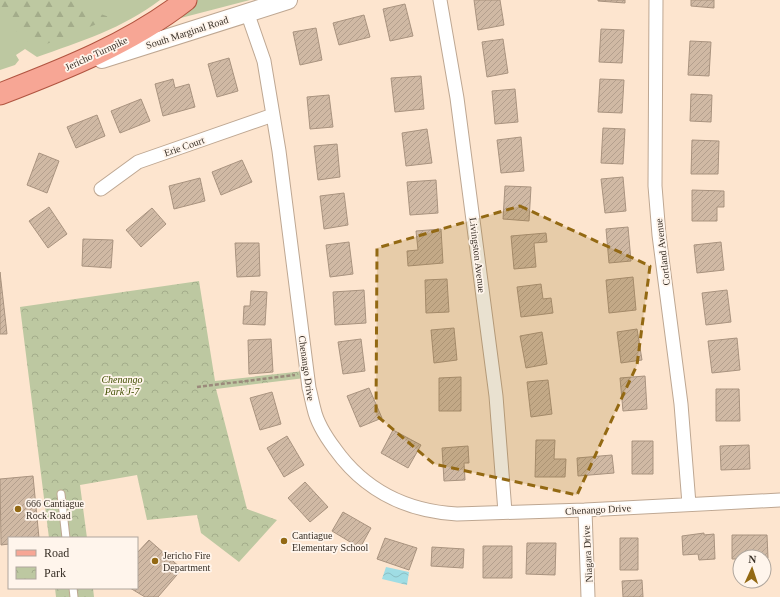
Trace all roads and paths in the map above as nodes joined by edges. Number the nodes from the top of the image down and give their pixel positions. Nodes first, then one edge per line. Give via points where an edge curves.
1 (186, 0) edge
2 (288, 0) edge
3 (440, 0) edge
4 (656, 0) edge
5 (247, 12) junction
6 (40, 78) junction
7 (0, 94) edge
8 (273, 115) junction
9 (101, 189) dead end
10 (307, 373) junction
11 (197, 387) dead end
12 (61, 494) dead end
13 (780, 500) edge
14 (689, 504) junction
15 (585, 510) junction
16 (505, 512) junction
17 (66, 537) edge
18 (588, 597) edge

1 - 6 main road, Jericho Turnpike via 125,41
2 - 5 main road, South Marginal Road
3 - 16 street, Livingston Avenue via 457,98 491,356
4 - 14 street, Cortland Avenue via 656,200 681,404
5 - 6 main road, South Marginal Road
5 - 8 street, Chenango Drive via 264,61
6 - 7 main road, Jericho Turnpike
8 - 9 street, Erie Court via 138,162
8 - 10 street, Chenango Drive
10 - 11 path
10 - 16 street, Chenango Drive via 314,410 327,438 358,477 375,489 396,501 437,513
12 - 17 lane
13 - 14 street, Chenango Drive
14 - 15 street, Chenango Drive
15 - 16 street, Chenango Drive
15 - 18 street, Niagara Drive

